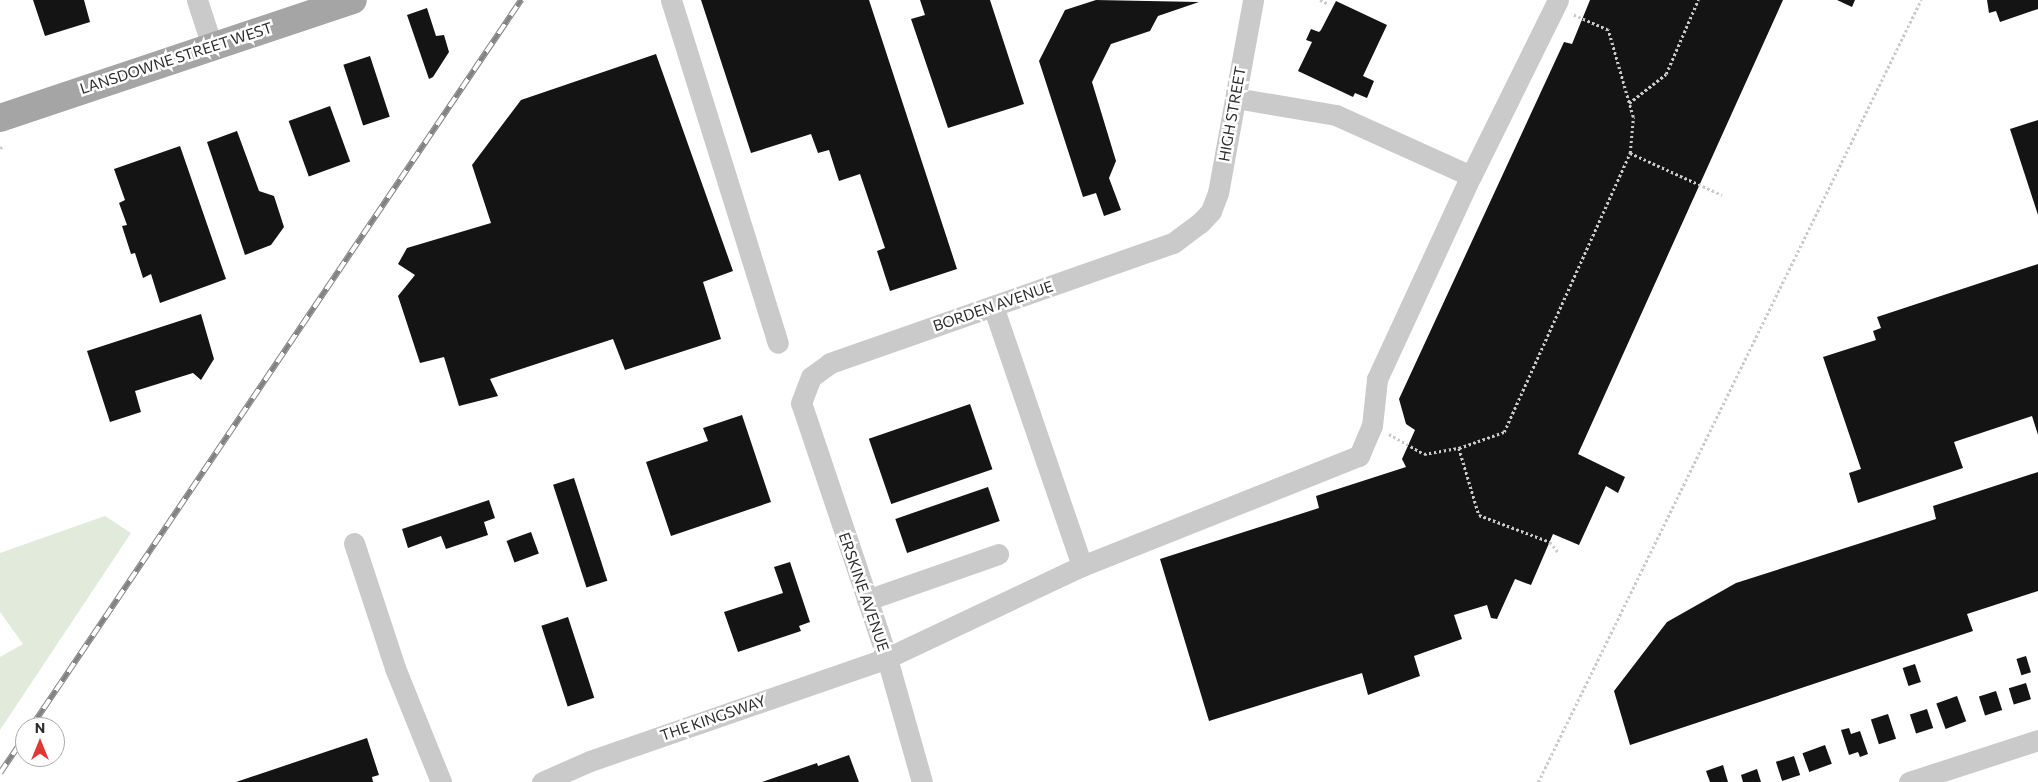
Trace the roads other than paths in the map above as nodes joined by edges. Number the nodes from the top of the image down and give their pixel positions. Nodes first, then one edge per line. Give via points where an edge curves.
1 (196, 0) edge
2 (353, 0) edge
3 (671, 0) edge
4 (1253, 0) edge
5 (1556, 3) edge
6 (212, 46) junction
7 (1235, 98) junction
8 (0, 118) edge
9 (1471, 176) junction
10 (1200, 223) joint
11 (993, 306) junction
12 (778, 343) dead end
13 (801, 404) joint
14 (354, 543) dead end
15 (998, 554) dead end
16 (1082, 566) junction
17 (867, 600) junction
18 (887, 658) junction
19 (2038, 740) edge
20 (441, 782) edge
21 (542, 782) edge
22 (922, 782) edge
23 (1909, 782) edge

1 - 6 street
2 - 6 main road, LANSDOWNE STREET WEST
3 - 12 street
4 - 7 street, HIGH STREET
5 - 9 street, THE KINGSWAY
6 - 8 main road, LANSDOWNE STREET WEST
7 - 9 street via 1336,115
7 - 10 street, HIGH STREET via 1218,193 1211,211
9 - 16 street, THE KINGSWAY via 1377,379 1372,426 1359,456
10 - 11 street, BORDEN AVENUE via 1172,242
11 - 13 street, BORDEN AVENUE via 830,363 811,378
11 - 16 street
13 - 17 street, ERSKINE AVENUE
14 - 20 street via 395,668
15 - 17 street
16 - 18 street, THE KINGSWAY
17 - 18 street, ERSKINE AVENUE
18 - 21 street, THE KINGSWAY via 590,761
18 - 22 street, ERSKINE AVENUE
19 - 23 street

